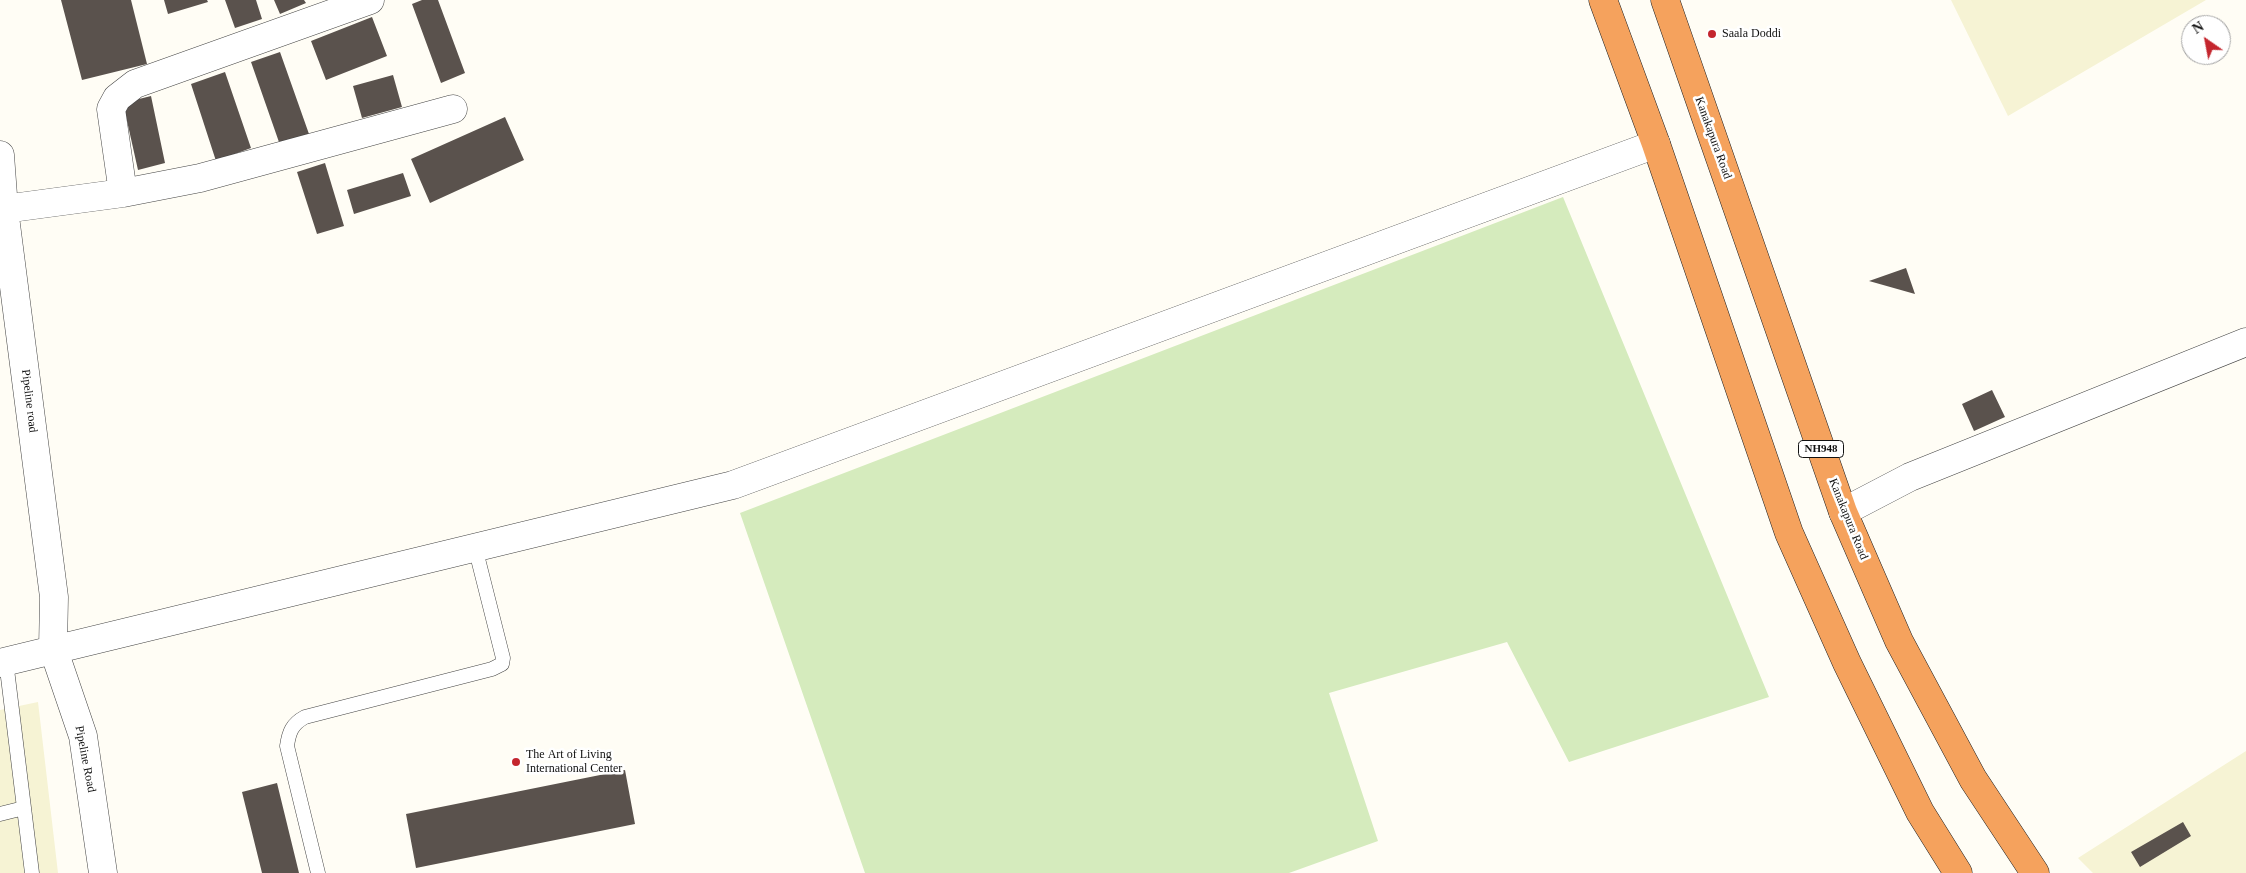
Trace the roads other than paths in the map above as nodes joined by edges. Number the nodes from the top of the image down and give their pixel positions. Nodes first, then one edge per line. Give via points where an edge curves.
1 (370, 0) edge
2 (1603, 0) edge
3 (1665, 0) edge
4 (453, 109) dead end
5 (1656, 144) junction
6 (0, 155) edge
7 (123, 193) junction
8 (4, 209) junction
9 (2246, 342) edge
10 (1843, 512) junction
11 (475, 547) junction
12 (53, 648) junction
13 (3, 662) edge
14 (24, 808) junction
15 (0, 814) edge
16 (32, 873) edge
17 (103, 873) edge
18 (318, 873) edge
19 (1958, 873) edge
20 (2035, 873) edge

1 - 7 street via 135,84 117,98 111,109
2 - 5 highway
3 - 10 highway, Kanakapura Road / NH948
4 - 7 street via 200,178
5 - 11 street via 733,485
5 - 19 highway via 1789,533 1847,663 1920,812
6 - 8 street, Pipeline road
7 - 8 street
8 - 12 street, Pipeline road via 54,597
9 - 10 street via 1910,477
10 - 20 highway, Kanakapura Road / NH948 via 1900,641 1973,778
11 - 12 street
11 - 18 lane via 502,664 305,717 296,722 289,732 287,746
12 - 13 street
12 - 17 street, Pipeline Road via 83,736
13 - 14 lane
14 - 15 lane
14 - 16 lane

